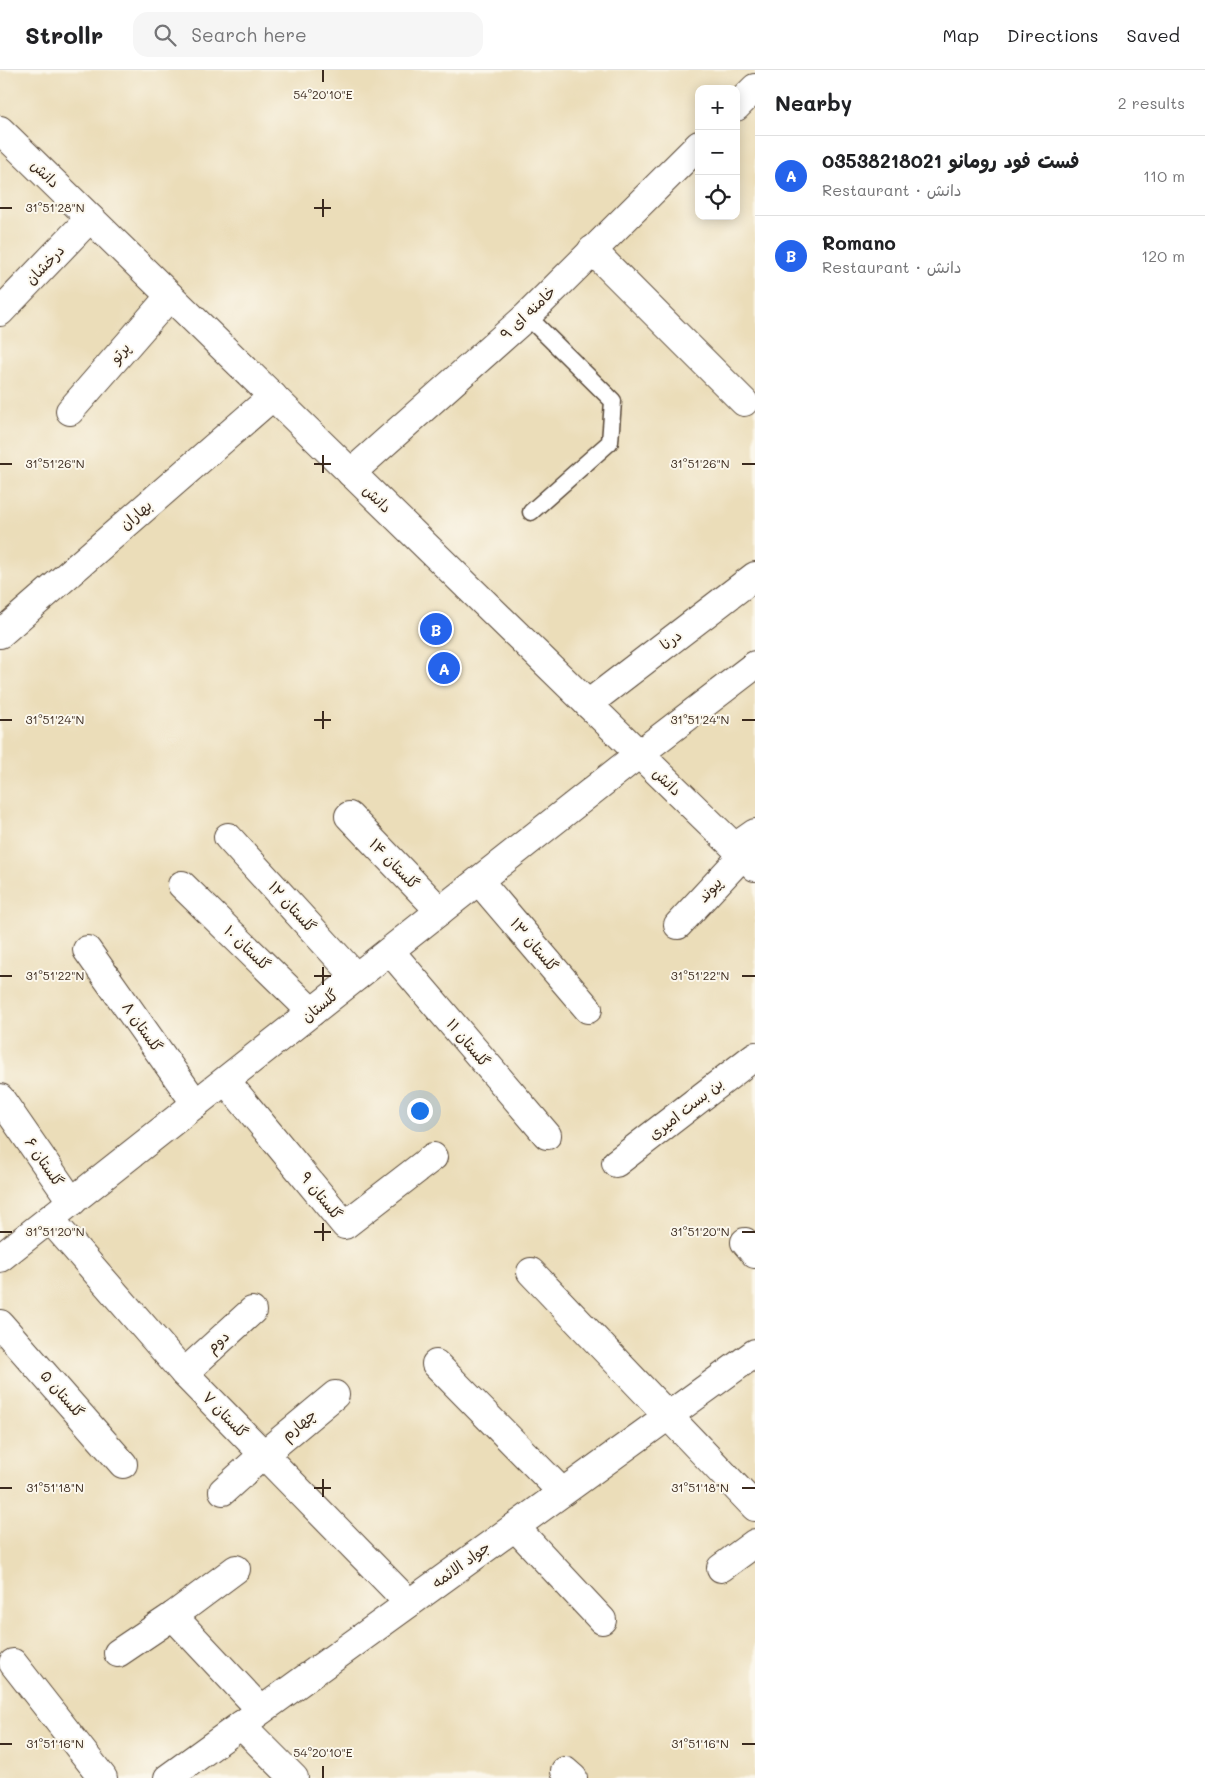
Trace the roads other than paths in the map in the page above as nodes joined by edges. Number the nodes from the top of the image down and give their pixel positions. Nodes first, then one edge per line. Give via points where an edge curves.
1 (755, 88) edge
2 (740, 103) edge
3 (0, 130) edge
4 (695, 149) edge
5 (90, 218) junction
6 (592, 250) junction
7 (170, 296) junction
8 (0, 312) edge
9 (527, 316) junction
10 (273, 396) junction
11 (744, 402) dead end
12 (70, 410) dead end
13 (351, 473) junction
14 (531, 512) dead end
15 (755, 576) edge
16 (0, 634) edge
17 (755, 665) edge
18 (588, 704) junction
19 (639, 754) junction
20 (349, 816) dead end
21 (228, 837) dead end
22 (747, 851) edge
23 (479, 880) junction
24 (182, 885) dead end
25 (440, 911) junction
26 (678, 925) dead end
27 (87, 950) dead end
28 (390, 951) junction
29 (356, 977) junction
30 (588, 1009) dead end
31 (312, 1012) junction
32 (755, 1056) edge
33 (226, 1080) junction
34 (0, 1098) edge
35 (196, 1104) junction
36 (547, 1135) dead end
37 (433, 1158) dead end
38 (616, 1162) dead end
39 (72, 1202) junction
40 (50, 1219) junction
41 (0, 1258) edge
42 (530, 1272) dead end
43 (252, 1311) dead end
44 (0, 1324) edge
45 (755, 1353) edge
46 (436, 1364) dead end
47 (184, 1373) junction
48 (335, 1395) dead end
49 (669, 1416) junction
50 (263, 1455) junction
51 (123, 1464) dead end
52 (223, 1491) dead end
53 (562, 1492) junction
54 (755, 1507) edge
55 (515, 1526) junction
56 (755, 1543) edge
57 (721, 1568) dead end
58 (236, 1569) dead end
59 (409, 1603) junction
60 (173, 1616) junction
61 (602, 1620) dead end
62 (118, 1653) dead end
63 (13, 1663) dead end
64 (251, 1718) junction
65 (103, 1778) edge
66 (168, 1778) edge
67 (294, 1778) edge

1 - 2 street
3 - 5 street, دانش
4 - 6 street, خامنه ای ۹
5 - 7 street, دانش
5 - 8 street, درخشان
6 - 9 street, خامنه ای ۹
6 - 11 street
7 - 10 street, دانش
7 - 12 street, پرتو
9 - 13 street, خامنه ای ۹
9 - 14 lane via 613,401 610,442
10 - 13 street, دانش
10 - 16 street, بهاران
13 - 18 street, دانش
15 - 18 street, درنا
17 - 19 street, گلستان
18 - 19 street, دانش
19 - 22 street, دانش
19 - 23 street, گلستان
20 - 25 street, گلستان ۱۴
21 - 29 street, گلستان ۱۲
22 - 26 street, پیوند
23 - 25 street, گلستان
23 - 30 street, گلستان ۱۳
24 - 31 street, گلستان ۱۰
25 - 28 street, گلستان
27 - 35 street, گلستان ۸
28 - 29 street, گلستان
28 - 36 street, گلستان ۱۱
29 - 31 street, گلستان
31 - 33 street, گلستان
32 - 38 street, بن بست امیری
33 - 35 street, گلستان
33 - 37 street, گلستان ۹ via 345,1225
34 - 39 street, گلستان ۶
35 - 39 street, گلستان
39 - 40 street, گلستان
40 - 41 street, گلستان
40 - 47 street, گلستان ۷
42 - 49 street
43 - 47 street, دوم
44 - 51 street, گلستان ۵
45 - 49 street, جواد الائمه
46 - 53 street
47 - 50 street, گلستان ۷
48 - 50 street, چهارم
49 - 53 street, جواد الائمه
49 - 54 street
50 - 52 street, چهارم
50 - 59 street, گلستان ۷
53 - 55 street, جواد الائمه
55 - 59 street, جواد الائمه
55 - 61 street
56 - 57 street
58 - 60 street
59 - 64 street, جواد الائمه
60 - 62 street
60 - 64 street
63 - 65 street
64 - 66 street, جواد الائمه
64 - 67 street

